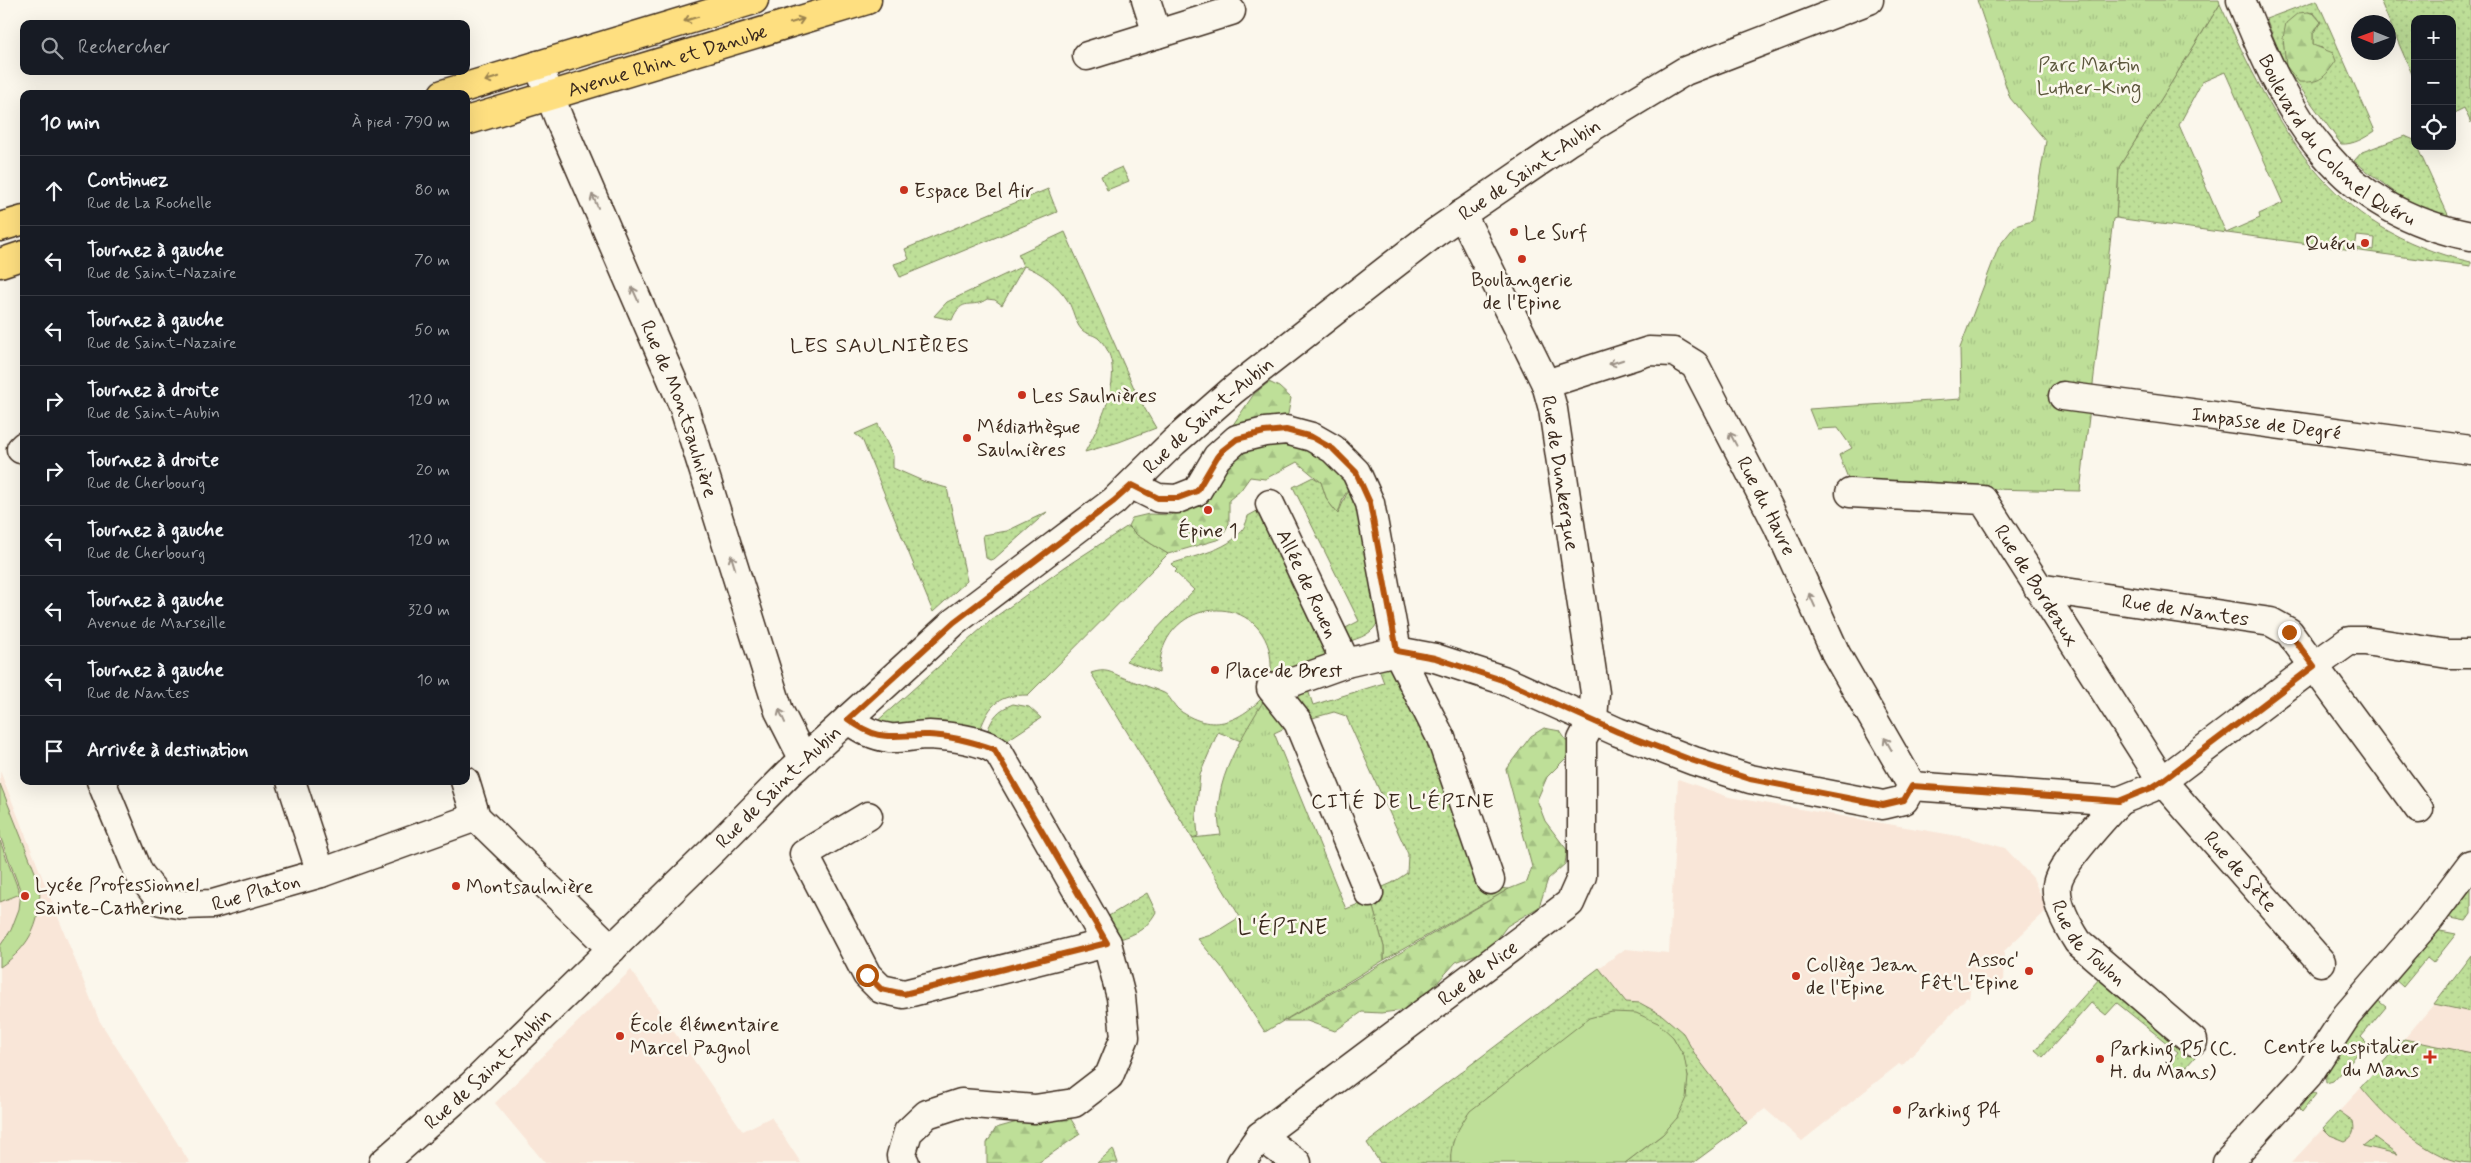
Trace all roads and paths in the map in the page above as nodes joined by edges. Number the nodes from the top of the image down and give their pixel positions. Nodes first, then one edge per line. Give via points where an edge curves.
1 (754, 0) edge
2 (867, 0) edge
3 (1146, 0) edge
4 (1869, 0) edge
5 (2241, 0) edge
6 (1231, 10) dead end
7 (1157, 34) junction
8 (1087, 56) dead end
9 (538, 65) junction
10 (456, 90) edge
11 (550, 96) junction
12 (470, 120) edge
13 (1462, 214) junction
14 (20, 221) edge
15 (0, 227) edge
16 (2471, 236) edge
17 (20, 256) edge
18 (0, 263) edge
19 (1546, 384) junction
20 (2063, 396) dead end
21 (2471, 450) edge
22 (1132, 485) junction
23 (1850, 493) dead end
24 (1270, 504) dead end
25 (2038, 588) junction
26 (1397, 651) junction
27 (2471, 654) edge
28 (1346, 663) junction
29 (2314, 666) junction
30 (848, 719) junction
31 (1593, 719) junction
32 (804, 760) junction
33 (2162, 781) junction
34 (103, 785) edge
35 (293, 785) edge
36 (466, 785) edge
37 (1912, 786) junction
38 (2119, 801) junction
39 (2419, 809) dead end
40 (868, 816) dead end
41 (476, 817) junction
42 (2471, 864) edge
43 (321, 873) junction
44 (1490, 880) dead end
45 (1369, 893) dead end
46 (1107, 943) junction
47 (612, 949) junction
48 (2321, 962) dead end
49 (2193, 1041) dead end
50 (1260, 1136) junction
51 (383, 1163) edge
52 (905, 1163) edge
53 (1241, 1163) edge
54 (1297, 1163) edge
55 (2227, 1163) edge

1 -> 9 main road, Avenue Rhin et Danube
11 -> 2 main road, Avenue Rhin et Danube
3 - 7 street
4 - 13 street, Rue de Saint-Aubin via 1685,71 1568,141
5 - 16 street, Boulevard du Colonel Quéru via 2262,53 2287,102 2344,176 2370,197 2405,217 2441,230
6 - 7 street
7 - 8 street
9 -> 10 main road, Avenue Rhin et Danube
9 - 11 street, Rue de Montsaulnière
11 - 12 main road, Avenue Rhin et Danube
32 -> 11 street, Rue de Montsaulnière via 779,711 683,405
13 - 19 street, Rue de Dunkerque
13 - 22 street, Rue de Saint-Aubin via 1232,391 1174,442
14 - 15 main road
17 - 18 main road
19 - 31 street, Rue de Dunkerque via 1553,409 1595,693
37 -> 19 street, Rue du Havre via 1836,654 1778,526 1694,365 1674,352 1649,350
20 - 21 street, Impasse de Degré
22 - 26 street via 1158,498 1190,494 1197,491 1223,450 1237,439 1264,432 1286,430 1312,437 1333,449 1356,472 1370,503
22 - 30 street, Rue de Saint-Aubin via 954,622
23 - 25 street, Rue de Bordeaux via 1983,500
24 - 28 street, Allée de Rouen
25 - 29 street, Rue de Nantes via 2271,622 2289,632
25 - 33 street, Rue de Bordeaux
26 - 28 street
26 - 31 street via 1435,658 1502,680
26 - 44 street via 1442,738
27 - 29 street via 2349,641
28 - 45 street via 1271,688 1298,722
29 - 33 street
29 - 39 street, Rue de Nantes
30 - 32 street, Rue de Saint-Aubin
30 - 46 street via 871,733 891,738 929,735 970,741 994,749
31 - 37 street via 1694,761 1750,779 1796,789 1883,805 1904,800
31 - 50 street, Rue de Nice via 1582,740 1582,876 1570,903
32 - 47 street, Rue de Saint-Aubin
33 - 38 street
33 - 48 street, Rue de Sète
34 - 43 street, Rue Platon via 139,873 161,901 184,905 213,904
35 - 43 street
36 - 41 street
37 - 38 street
38 - 49 street, Rue de Toulon via 2074,852 2057,884 2064,922 2078,942
40 - 46 street via 804,854 867,975 881,989 904,994
41 - 43 street, Rue Platon
41 - 47 street
42 - 55 street via 2428,921 2347,1015 2308,1075
46 - 52 street via 1121,997 1126,1037 1109,1076 1074,1103 1035,1109 961,1103 927,1114 908,1132 901,1156
47 - 51 street, Rue de Saint-Aubin via 470,1086
50 - 53 street, Rue de Nice
50 - 54 street

